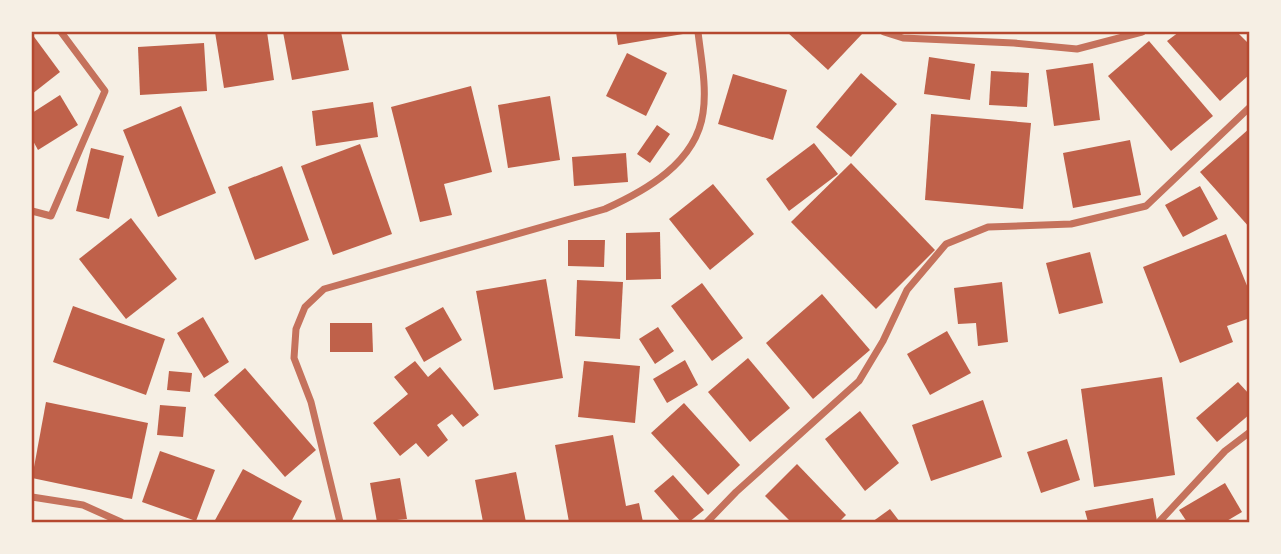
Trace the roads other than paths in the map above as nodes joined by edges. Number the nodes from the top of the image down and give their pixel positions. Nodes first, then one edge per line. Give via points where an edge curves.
1 (61, 32) edge
2 (698, 32) edge
3 (884, 32) edge
4 (1142, 32) edge
5 (1250, 107) edge
6 (32, 211) edge
7 (1250, 432) edge
8 (32, 497) edge
9 (121, 523) edge
10 (340, 523) edge
11 (707, 523) edge
12 (1159, 523) edge

1 - 6 street via 105,91 51,216
2 - 10 street via 703,116 683,155 661,179 605,209 324,289 306,307 296,329 294,358 311,402
3 - 4 street via 902,38 1077,49
5 - 11 street via 1146,206 1071,224 988,227 946,244 907,290 859,381
7 - 12 street via 1225,451
8 - 9 street via 83,505

